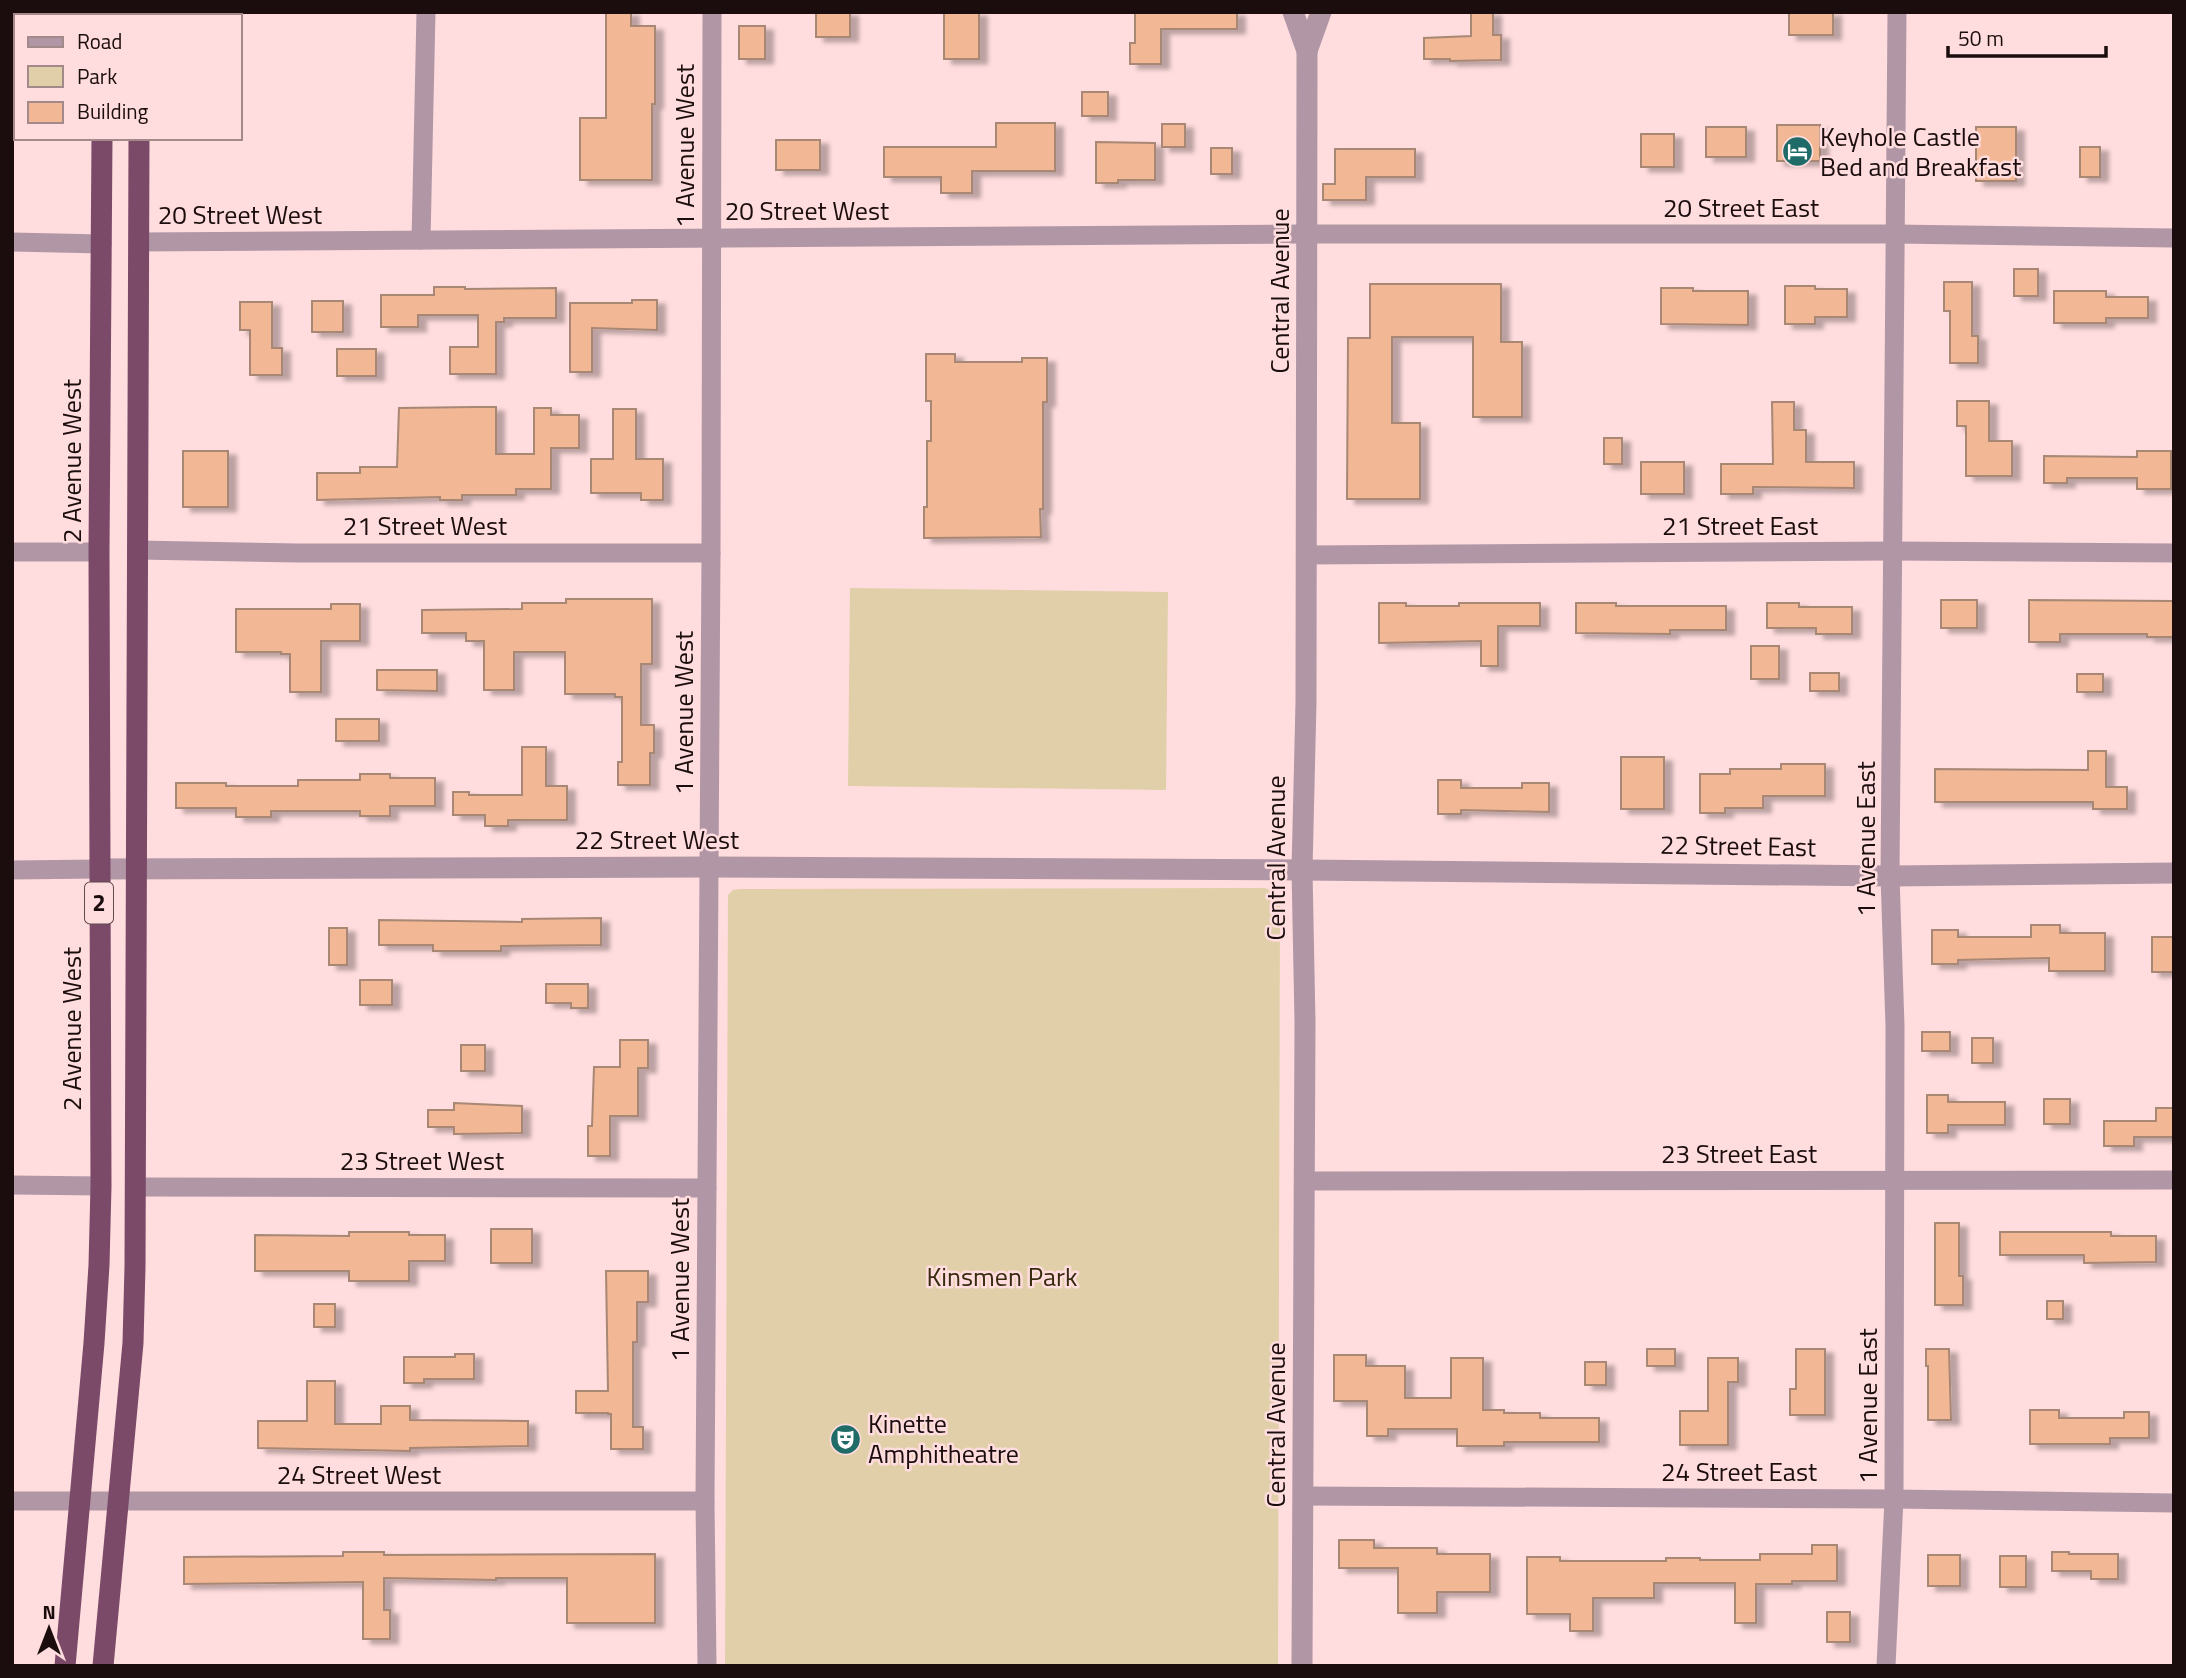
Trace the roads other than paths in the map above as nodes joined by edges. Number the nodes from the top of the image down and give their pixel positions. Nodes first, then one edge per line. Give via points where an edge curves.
1 (426, 12) edge
2 (712, 12) edge
3 (1293, 12) edge
4 (1321, 12) edge
5 (1897, 12) edge
6 (1307, 51) junction
7 (102, 140) edge
8 (139, 140) edge
9 (1308, 234) junction
10 (1895, 234) junction
11 (712, 237) junction
12 (2174, 238) edge
13 (421, 240) junction
14 (12, 242) edge
15 (138, 242) junction
16 (102, 244) junction
17 (138, 550) junction
18 (1893, 551) junction
19 (12, 552) edge
20 (99, 552) junction
21 (711, 553) junction
22 (2174, 554) edge
23 (1307, 555) junction
24 (709, 867) junction
25 (99, 869) junction
26 (136, 869) junction
27 (12, 870) edge
28 (1302, 870) junction
29 (2174, 873) edge
30 (1890, 876) junction
31 (1894, 1180) junction
32 (2174, 1180) edge
33 (1304, 1181) junction
34 (12, 1185) edge
35 (101, 1186) junction
36 (136, 1187) junction
37 (707, 1188) junction
38 (1303, 1496) junction
39 (1894, 1499) junction
40 (12, 1501) edge
41 (80, 1501) junction
42 (118, 1501) junction
43 (705, 1501) junction
44 (2174, 1503) edge
45 (65, 1666) edge
46 (103, 1666) edge
47 (707, 1666) edge
48 (1302, 1666) edge
49 (1886, 1666) edge

1 - 13 street
2 - 11 street, 1 Avenue West
3 - 6 street, Central Avenue
4 - 6 street, Central Avenue
5 - 10 street, 1 Avenue East
6 - 9 street, Central Avenue
7 - 16 highway, 2 Avenue West / 2
8 - 15 highway, 2
9 - 10 street, 20 Street East
9 - 11 street, 20 Street West
9 - 23 street, Central Avenue
10 - 12 street, 20 Street East
10 - 18 street, 1 Avenue East
11 - 13 street, 20 Street West
11 - 21 street, 1 Avenue West
13 - 15 street, 20 Street West
14 - 16 street
15 - 17 highway, 2
16 - 20 highway, 2 Avenue West / 2
17 - 21 street, 21 Street West
17 - 26 highway, 2
18 - 22 street, 21 Street East
18 - 23 street, 21 Street East
18 - 30 street, 1 Avenue East
19 - 20 street
20 - 25 highway, 2 Avenue West / 2
21 - 24 street, 1 Avenue West
23 - 28 street, Central Avenue
24 - 26 street, 22 Street West
24 - 28 street, 22 Street West
24 - 37 street, 1 Avenue West
25 - 26 street, 22 Street West
25 - 27 street, 22 Street West
25 - 35 highway, 2 Avenue West / 2
26 - 36 highway, 2
28 - 30 street, 22 Street East
28 - 33 street, Central Avenue
29 - 30 street, 22 Street East
30 - 31 street, 1 Avenue East
31 - 32 street, 23 Street East
31 - 33 street, 23 Street East
31 - 39 street, 1 Avenue East
33 - 38 street, Central Avenue
34 - 35 street
35 - 41 highway, 2 Avenue West / 2
36 - 37 street, 23 Street West
36 - 42 highway, 2 via 133,1343
37 - 43 street, 1 Avenue West
38 - 39 street, 24 Street East
38 - 48 street, Central Avenue
39 - 44 street, 24 Street East
39 - 49 street, 1 Avenue East
40 - 41 street, 24 Street West
41 - 42 street, 24 Street West
41 - 45 highway, 2 Avenue West / 2
42 - 43 street, 24 Street West
42 - 46 highway, 2
43 - 47 street, 1 Avenue West

